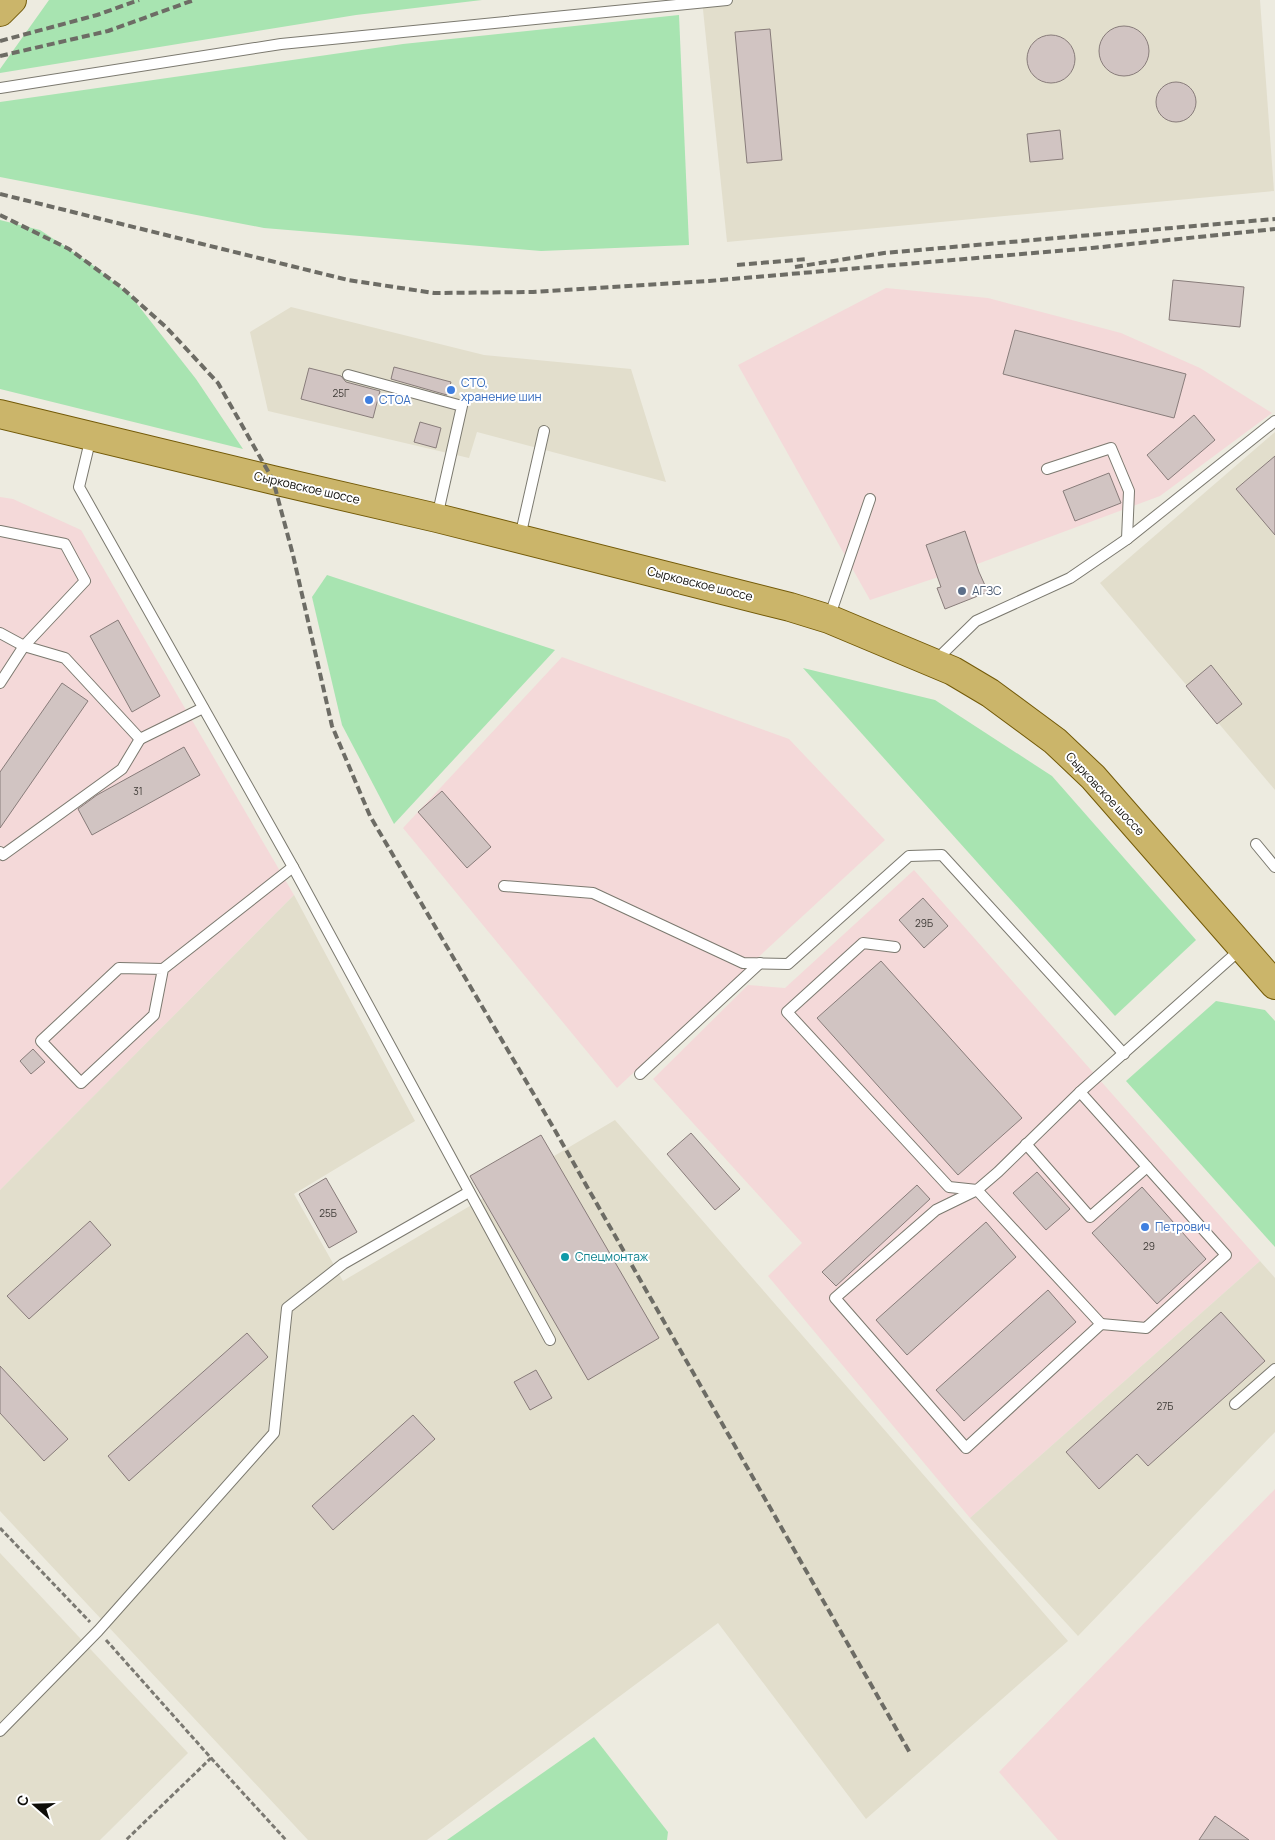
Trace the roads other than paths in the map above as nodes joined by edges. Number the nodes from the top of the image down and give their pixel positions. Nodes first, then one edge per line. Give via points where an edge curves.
1 (12, 0) edge
2 (727, 0) edge
3 (690, 2) edge
4 (0, 12) edge
5 (0, 88) edge
6 (348, 375) dead end
7 (0, 414) edge
8 (1275, 421) edge
9 (544, 431) dead end
10 (91, 436) junction
11 (1047, 469) dead end
12 (870, 499) dead end
13 (437, 518) junction
14 (0, 531) edge
15 (520, 539) junction
16 (1127, 539) junction
17 (829, 619) junction
18 (0, 633) edge
19 (24, 646) junction
20 (934, 662) junction
21 (0, 683) edge
22 (204, 708) junction
23 (140, 739) junction
24 (1256, 844) dead end
25 (0, 852) edge
26 (1275, 867) edge
27 (294, 868) junction
28 (504, 886) dead end
29 (896, 947) dead end
30 (1243, 948) junction
31 (760, 963) junction
32 (163, 969) junction
33 (1275, 984) edge
34 (1124, 1054) junction
35 (640, 1074) dead end
36 (1080, 1092) junction
37 (1026, 1144) junction
38 (1147, 1167) junction
39 (977, 1190) junction
40 (469, 1192) junction
41 (1101, 1324) junction
42 (550, 1340) dead end
43 (1275, 1369) edge
44 (1235, 1404) dead end
45 (0, 1731) edge

1 - 4 main road
2 - 3 lane
3 - 5 lane via 281,44
6 - 13 lane via 462,406
7 - 10 main road, Сырковское шоссе
8 - 16 lane
9 - 15 lane
10 - 13 main road, Сырковское шоссе
10 - 22 lane via 80,487
11 - 16 lane via 1111,448 1129,491
12 - 17 lane
13 - 15 main road, Сырковское шоссе
14 - 19 lane via 65,544 85,581
15 - 17 main road, Сырковское шоссе
16 - 20 lane via 1070,578 976,621
17 - 20 main road, Сырковское шоссе
18 - 19 lane
19 - 21 lane
19 - 23 lane via 66,658
20 - 30 main road, Сырковское шоссе via 990,693 1055,741 1093,777
22 - 23 lane
22 - 27 lane
23 - 25 lane via 122,769 3,855
24 - 26 lane
27 - 32 lane
27 - 40 lane
28 - 31 lane via 592,893 743,963
29 - 39 lane via 863,943 787,1012 950,1188
30 - 33 main road, Сырковское шоссе
30 - 34 lane
31 - 34 lane via 788,964 909,856 942,855
31 - 35 lane
32 - 32 lane via 154,1015 82,1083 41,1041 119,968
34 - 36 lane
36 - 37 lane
36 - 38 lane
37 - 38 lane via 1090,1218
37 - 39 lane
38 - 41 lane via 1226,1255 1146,1328
39 - 41 lane
39 - 41 lane via 936,1210 835,1298 966,1448
40 - 42 lane
40 - 45 lane via 343,1264 286,1308 274,1433 98,1631
43 - 44 lane

